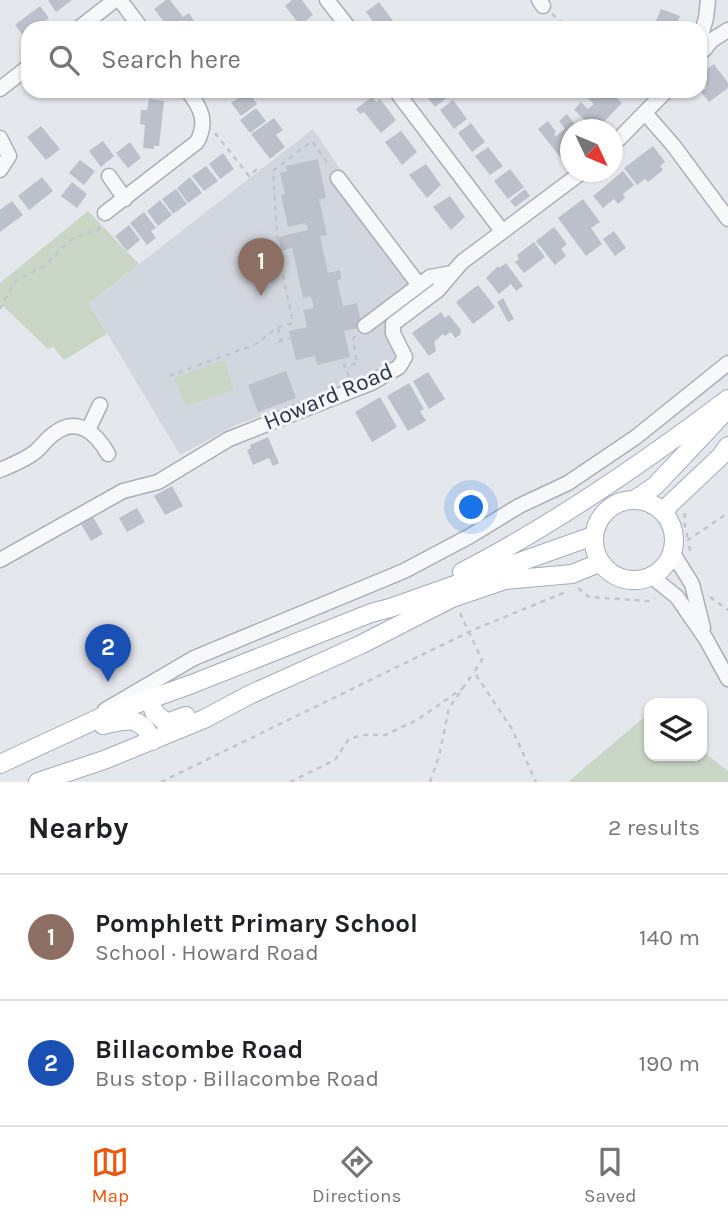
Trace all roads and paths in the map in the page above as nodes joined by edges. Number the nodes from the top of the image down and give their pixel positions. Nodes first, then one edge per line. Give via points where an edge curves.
1 (117, 0) edge
2 (327, 0) edge
3 (708, 0) edge
4 (541, 3) edge
5 (88, 21) edge
6 (135, 21) edge
7 (344, 21) edge
8 (560, 21) edge
9 (705, 21) edge
10 (728, 30) edge
11 (707, 46) edge
12 (21, 72) edge
13 (0, 89) edge
14 (193, 98) edge
15 (401, 98) edge
16 (659, 98) edge
17 (645, 113) junction
18 (204, 120) junction
19 (623, 135) edge
20 (0, 138) edge
21 (0, 170) edge
22 (258, 172) dead end
23 (109, 176) dead end
24 (338, 178) joint
25 (568, 182) edge
26 (125, 199) junction
27 (105, 213) joint
28 (728, 219) edge
29 (502, 231) junction
30 (452, 273) junction
31 (419, 285) junction
32 (0, 309) edge
33 (365, 326) joint
34 (278, 327) junction
35 (291, 338) dead end
36 (728, 363) edge
37 (169, 376) dead end
38 (355, 389) junction
39 (728, 399) edge
40 (100, 405) dead end
41 (728, 410) edge
42 (88, 430) junction
43 (728, 446) edge
44 (108, 454) dead end
45 (0, 470) edge
46 (634, 500) junction
47 (728, 513) edge
48 (665, 515) junction
49 (593, 536) junction
50 (672, 552) junction
51 (0, 560) edge
52 (599, 563) junction
53 (651, 576) junction
54 (688, 578) junction
55 (669, 591) junction
56 (452, 598) junction
57 (390, 608) junction
58 (470, 631) junction
59 (706, 639) junction
60 (474, 672) junction
61 (728, 679) edge
62 (463, 688) junction
63 (151, 689) junction
64 (249, 695) junction
65 (152, 741) junction
66 (50, 742) junction
67 (0, 764) edge
68 (38, 782) edge
69 (161, 782) edge
70 (290, 782) edge
71 (430, 782) edge
72 (536, 782) edge

1 - 5 street
1 - 6 street
2 - 7 street
3 - 9 street
4 - 8 path
10 - 11 street
12 - 13 street
14 - 18 street
15 - 29 street
16 - 17 street
17 - 19 street
17 - 28 street
18 - 22 path via 249,176
18 - 26 street via 197,142
20 - 21 street via 9,156
23 - 26 street
24 - 31 street
24 - 34 path via 312,141 273,171 278,252 293,323
25 - 29 street, Howard Road
26 - 27 street
27 - 32 path via 98,230 74,237 44,266 15,281
29 - 30 street, Howard Road
30 - 31 street via 430,276
30 - 38 street, Howard Road via 438,290 393,324 405,358 399,367
31 - 33 street
33 - 38 path via 353,339 358,364 344,365
34 - 35 path via 280,342
34 - 37 path via 256,344
36 - 63 street via 636,438 568,483 404,571 194,658
38 - 51 street, Howard Road via 229,439 158,482 123,491
39 - 57 main road via 652,456 502,552
40 - 42 street
41 - 46 main road via 655,486
42 - 44 street
42 - 45 street via 69,426 57,431 34,452
43 - 48 main road via 668,506
46 - 48 main road via 655,506
46 - 49 main road via 605,512
47 - 54 path via 688,540
48 - 50 main road via 672,526
49 - 52 main road
49 - 57 main road
50 - 53 main road via 667,564
50 - 54 street
52 - 53 main road via 620,578 633,581
52 - 56 main road via 572,574 505,580
53 - 55 street
54 - 59 street
55 - 58 path via 649,601 589,597 577,587
55 - 59 street
56 - 58 path
56 - 64 main road
57 - 63 main road via 192,684
58 - 60 path via 482,660
58 - 69 path
59 - 61 street
60 - 62 path
60 - 72 path via 512,729
62 - 70 path via 386,736 361,735 348,740 334,760
62 - 71 path via 449,708
63 - 64 main road via 153,712 166,723
63 - 66 main road
64 - 65 main road
65 - 66 main road via 143,725 123,719
65 - 68 main road
66 - 67 main road

